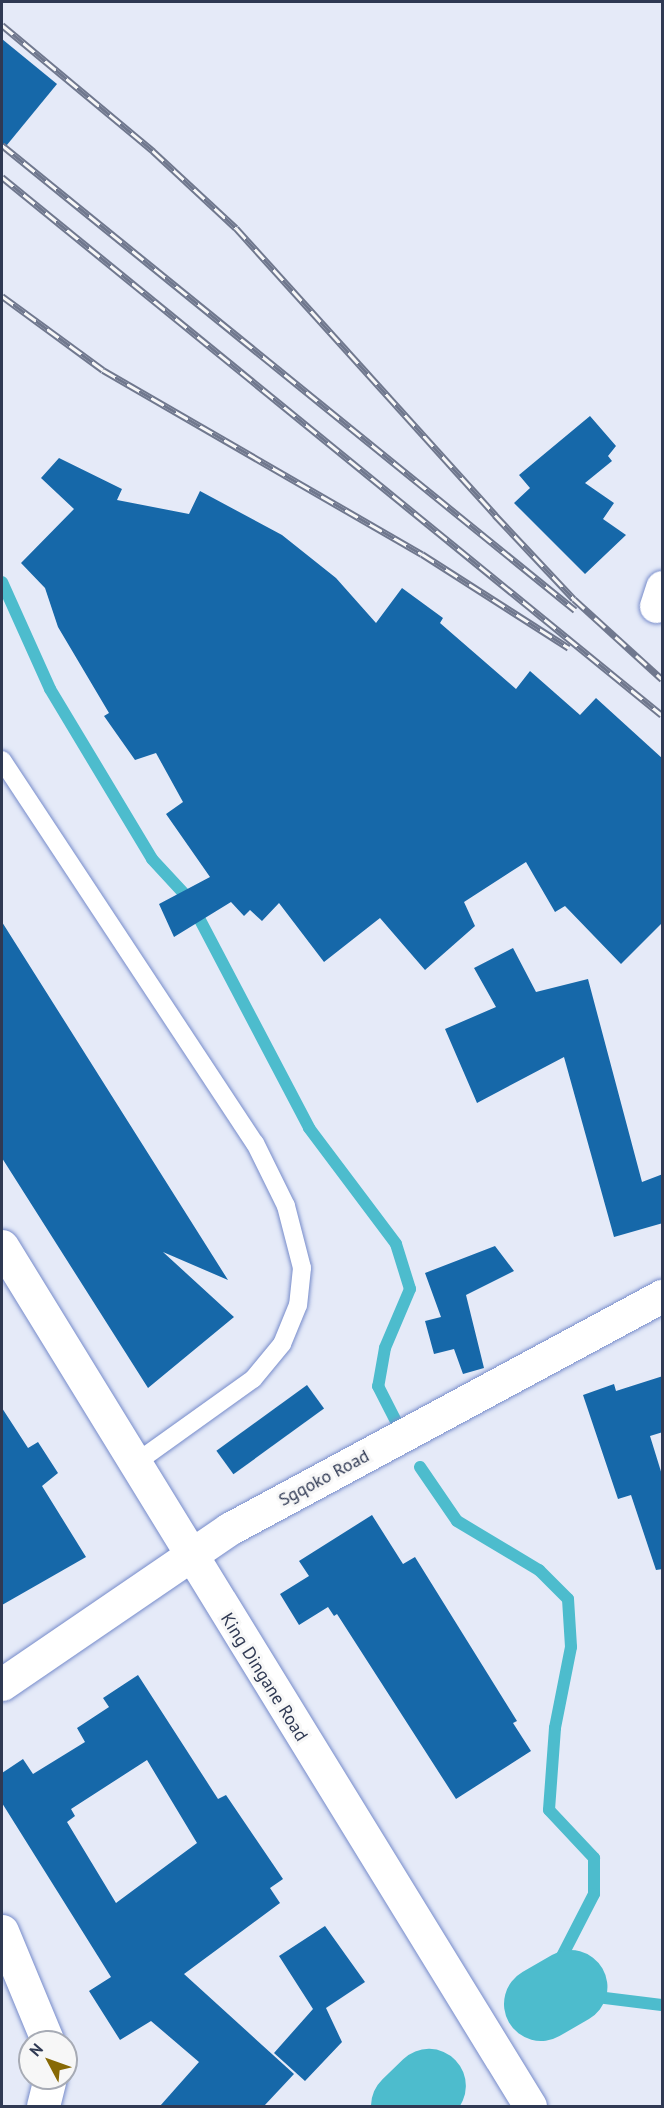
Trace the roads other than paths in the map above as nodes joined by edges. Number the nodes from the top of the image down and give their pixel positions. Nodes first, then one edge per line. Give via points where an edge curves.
1 (2, 760) edge
2 (2, 1246) edge
3 (663, 1296) edge
4 (134, 1465) junction
5 (188, 1555) junction
6 (2, 1684) edge
7 (2, 1931) edge
8 (43, 2030) edge
9 (47, 2090) edge
10 (43, 2106) edge
11 (530, 2106) edge

1 - 4 lane via 255,1143 286,1206 302,1268 298,1305 282,1344 253,1379
2 - 4 street, King Dingane Road
3 - 5 street, Sgqoko Road
4 - 5 street, King Dingane Road
5 - 6 street, Sgqoko Road
5 - 11 street, King Dingane Road
7 - 8 street
9 - 10 street

